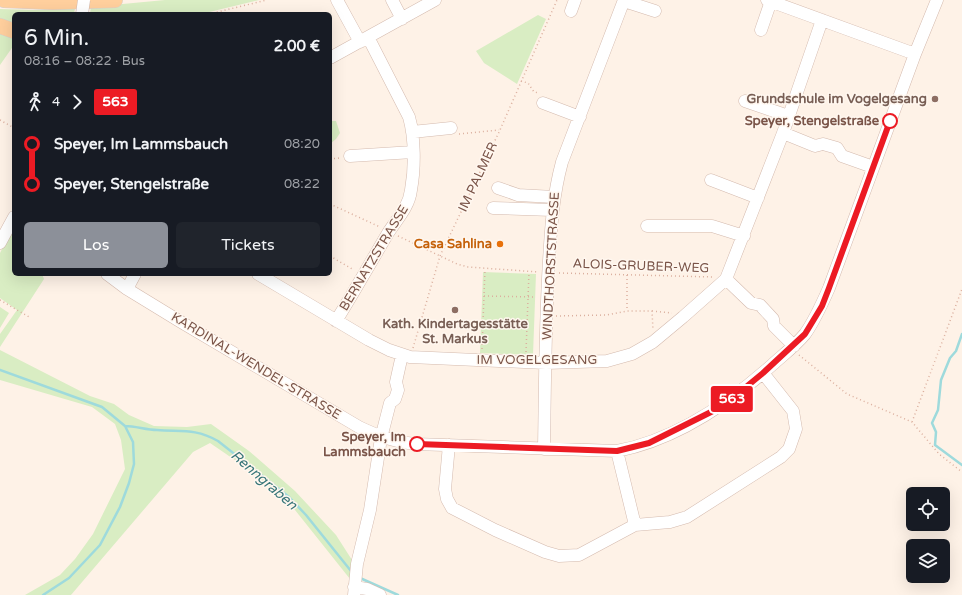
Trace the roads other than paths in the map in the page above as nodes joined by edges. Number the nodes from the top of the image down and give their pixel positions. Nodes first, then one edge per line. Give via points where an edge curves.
1 (4, 0) edge
2 (84, 0) edge
3 (116, 0) edge
4 (337, 0) edge
5 (392, 0) edge
6 (436, 0) edge
7 (624, 0) edge
8 (937, 0) edge
9 (769, 1) edge
10 (655, 11) dead end
11 (82, 12) edge
12 (402, 19) junction
13 (822, 20) junction
14 (0, 26) edge
15 (12, 30) edge
16 (761, 30) dead end
17 (364, 40) junction
18 (916, 54) junction
19 (332, 57) edge
20 (745, 100) dead end
21 (543, 103) dead end
22 (788, 116) junction
23 (580, 117) junction
24 (451, 128) dead end
25 (412, 132) junction
26 (783, 133) junction
27 (413, 152) junction
28 (350, 156) dead end
29 (873, 167) junction
30 (711, 180) dead end
31 (498, 188) dead end
32 (554, 197) junction
33 (758, 198) junction
34 (493, 208) dead end
35 (552, 210) junction
36 (12, 219) edge
37 (647, 226) dead end
38 (3, 228) edge
39 (744, 236) junction
40 (0, 243) edge
41 (110, 276) edge
42 (134, 276) edge
43 (261, 276) edge
44 (726, 279) junction
45 (126, 289) junction
46 (336, 321) junction
47 (792, 347) junction
48 (406, 356) junction
49 (546, 363) junction
50 (763, 373) junction
51 (381, 438) junction
52 (449, 445) junction
53 (544, 449) junction
54 (617, 451) junction
55 (635, 525) junction
56 (354, 588) edge
57 (380, 595) edge

1 - 3 main road
2 - 11 street, bridge
4 - 17 street, BERNATZSTRASSE
5 - 12 street
6 - 12 street
7 - 10 street
7 - 23 street, WINDTHORSTSTRASSE
8 - 18 street, KARDINAL-WENDEL-STRASSE
9 - 13 street
9 - 16 street
12 - 17 street
13 - 18 street
13 - 22 street, IM VOGELGESANG
14 - 15 main road
17 - 19 street
17 - 25 street, BERNATZSTRASSE via 409,117
18 - 29 street, KARDINAL-WENDEL-STRASSE
20 - 22 street
21 - 23 street
22 - 26 street, IM VOGELGESANG
23 - 32 street, WINDTHORSTSTRASSE via 562,162
24 - 25 street
25 - 27 street, BERNATZSTRASSE
26 - 29 street via 815,146 823,144 838,148 842,156
26 - 33 street, IM VOGELGESANG
27 - 28 street
27 - 46 street, BERNATZSTRASSE via 411,191 404,210
29 - 47 street, KARDINAL-WENDEL-STRASSE via 822,306 805,334
30 - 33 street
31 - 32 street via 518,195
32 - 35 street, WINDTHORSTSTRASSE
33 - 39 street, IM VOGELGESANG
34 - 35 street
35 - 49 street, WINDTHORSTSTRASSE
36 - 38 street
37 - 39 street via 712,226
38 - 40 street
39 - 44 street, IM VOGELGESANG
41 - 45 street, KARDINAL-WENDEL-STRASSE
42 - 45 street
43 - 46 street, IM VOGELGESANG
44 - 47 street via 751,303 760,305
44 - 49 street, IM VOGELGESANG via 653,342 632,354 607,361
45 - 51 street, KARDINAL-WENDEL-STRASSE
46 - 48 street, IM VOGELGESANG via 369,340
47 - 50 street, KARDINAL-WENDEL-STRASSE
48 - 49 street, IM VOGELGESANG
48 - 51 street via 396,382 398,390 395,399 390,403
49 - 53 street, WINDTHORSTSTRASSE
50 - 54 street, KARDINAL-WENDEL-STRASSE via 715,410 649,443
50 - 55 street via 793,411 796,429 789,449 781,458 686,517 670,522
51 - 52 street, KARDINAL-WENDEL-STRASSE via 394,442
51 - 56 street
52 - 53 street, KARDINAL-WENDEL-STRASSE
52 - 55 street via 446,488 447,499 452,508 545,552 559,556 579,555
53 - 54 street, KARDINAL-WENDEL-STRASSE
54 - 55 street
56 - 57 street via 367,589

